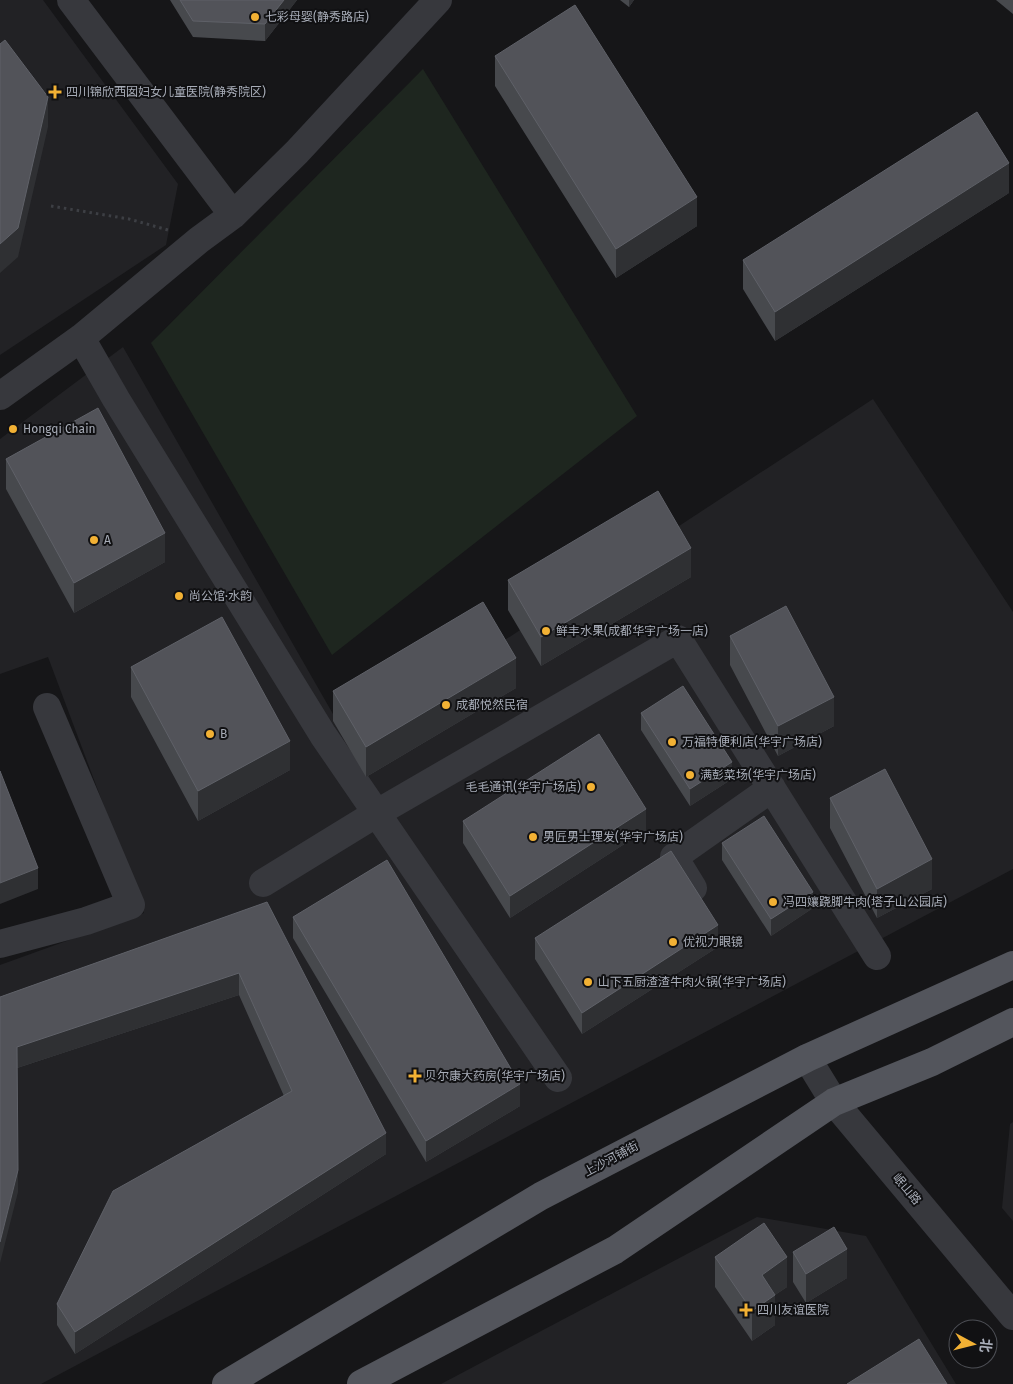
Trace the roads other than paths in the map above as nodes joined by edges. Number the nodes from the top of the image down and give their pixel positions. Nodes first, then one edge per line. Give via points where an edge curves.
1 (72, 0) edge
2 (438, 0) edge
3 (233, 215) junction
4 (81, 338) junction
5 (0, 396) edge
6 (47, 707) dead end
7 (772, 788) junction
8 (377, 813) junction
9 (263, 883) dead end
10 (701, 901) edge
11 (0, 944) edge
12 (877, 956) dead end
13 (1013, 965) edge
14 (1013, 1022) edge
15 (806, 1058) junction
16 (558, 1078) dead end
17 (834, 1102) junction
18 (1013, 1316) edge
19 (226, 1384) edge
20 (361, 1384) edge

1 - 3 street
2 - 3 street via 297,152
3 - 4 street
4 - 5 street
4 - 8 street via 324,735
6 - 11 street via 131,905
7 - 8 street via 678,639
7 - 10 street via 674,857
7 - 12 street
8 - 9 street
8 - 16 street
13 - 15 main road, 上沙河铺街
14 - 17 main road via 932,1062
15 - 17 street, 岷山路
15 - 19 main road, 上沙河铺街 via 542,1196
17 - 18 street, 岷山路
17 - 20 main road via 615,1250

